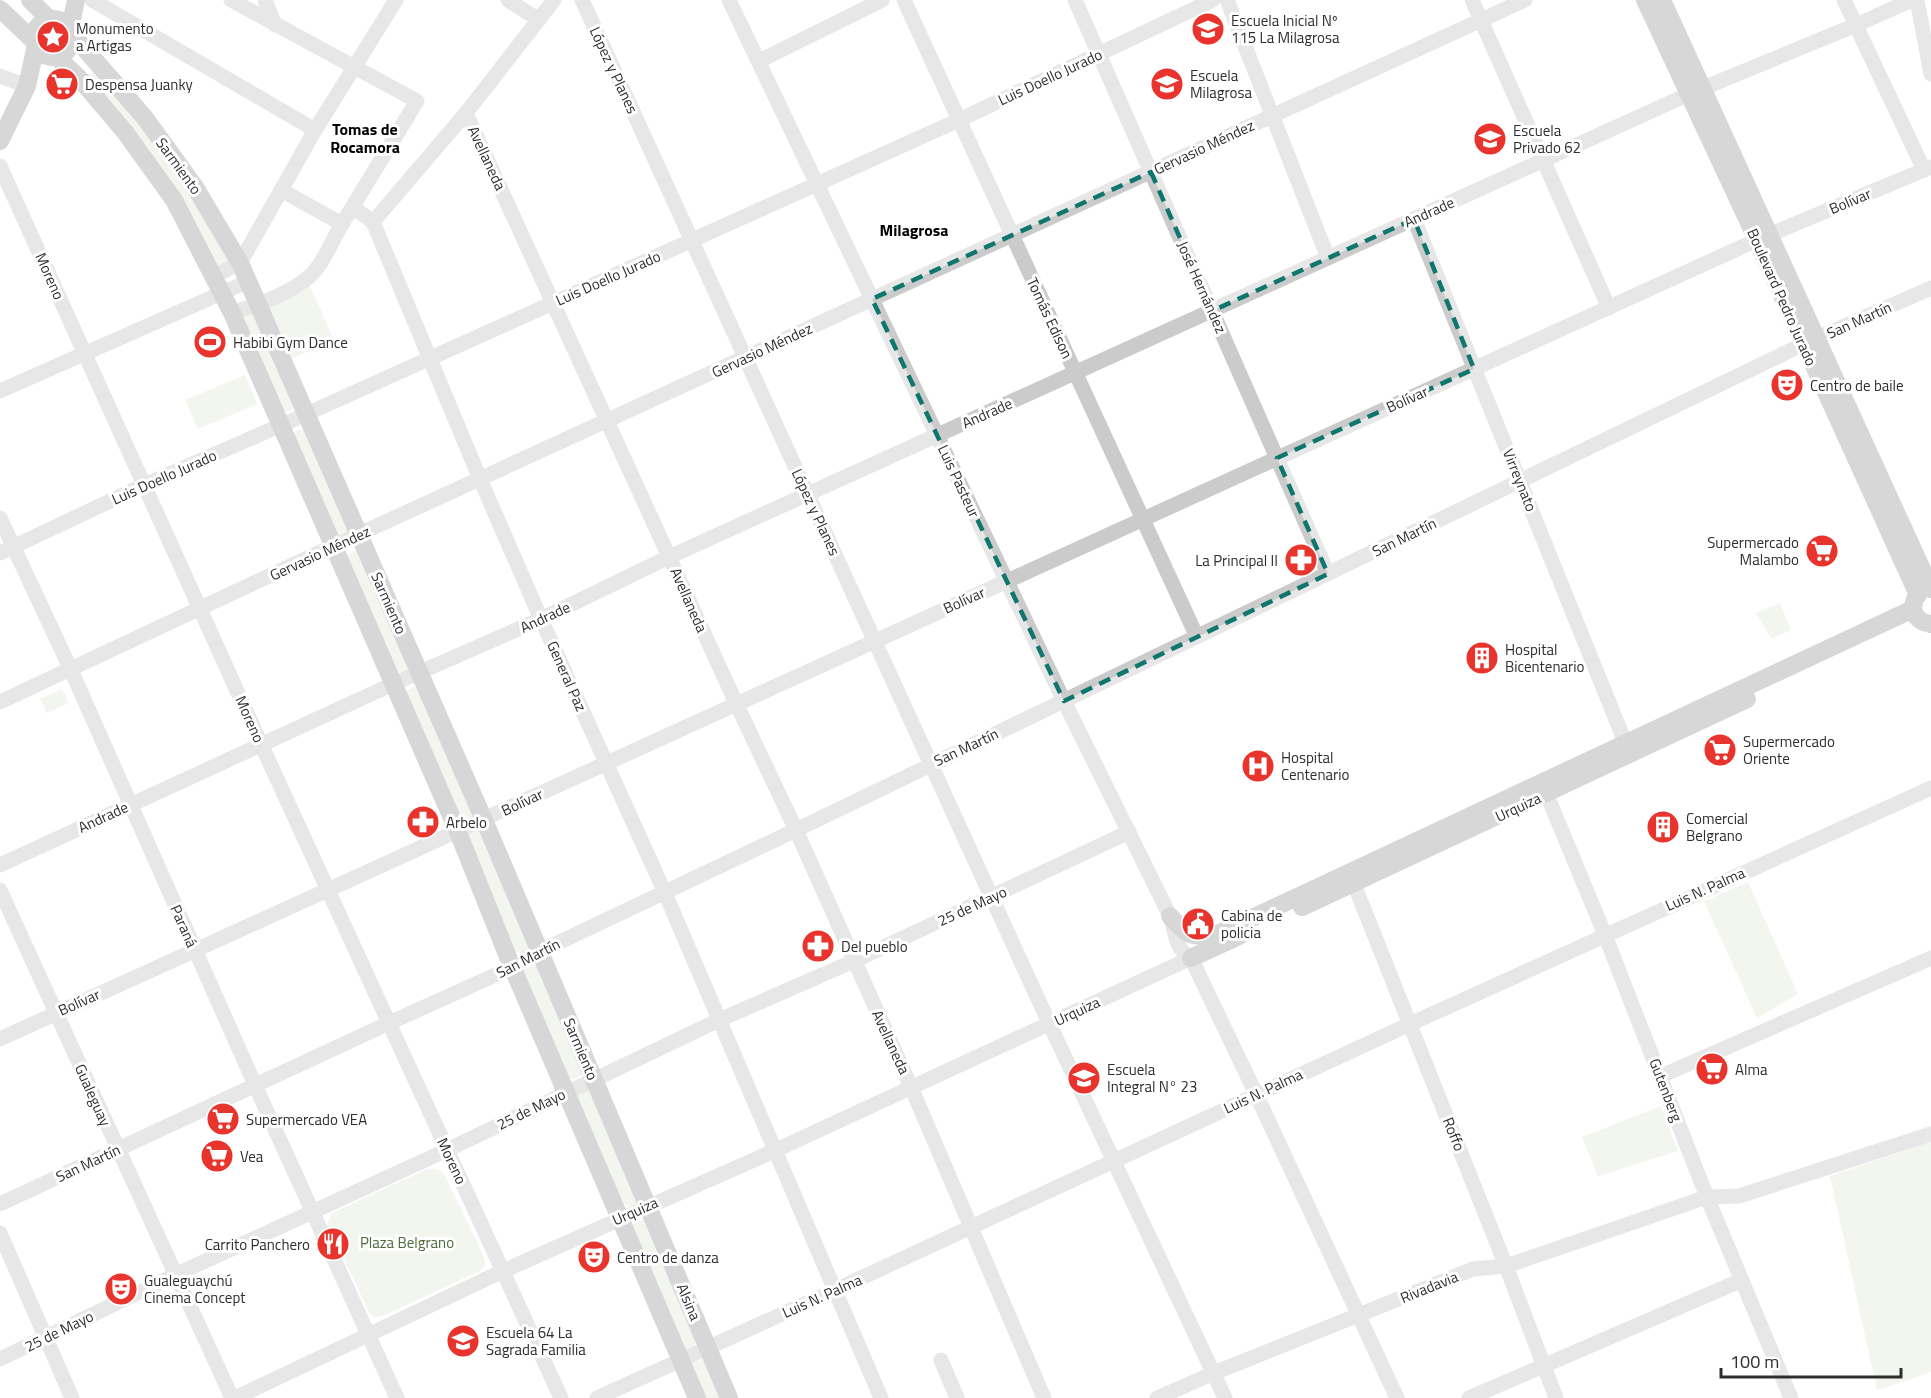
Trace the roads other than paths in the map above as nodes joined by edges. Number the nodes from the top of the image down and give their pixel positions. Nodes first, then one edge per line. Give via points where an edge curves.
1 (30, 0) edge
2 (70, 0) edge
3 (76, 0) edge
4 (92, 0) edge
5 (231, 0) edge
6 (264, 0) edge
7 (396, 0) edge
8 (508, 0) edge
9 (554, 0) edge
10 (582, 0) edge
11 (729, 0) edge
12 (882, 0) edge
13 (904, 0) edge
14 (1075, 0) edge
15 (1213, 0) edge
16 (1227, 0) edge
17 (1472, 0) edge
18 (1525, 0) edge
19 (1645, 0) edge
20 (1662, 0) edge
21 (1844, 0) edge
22 (1912, 0) edge
23 (1917, 0) edge
24 (0, 9) edge
25 (51, 19) junction
26 (539, 20) junction
27 (1481, 20) junction
28 (275, 25) junction
29 (1856, 25) junction
30 (71, 31) junction
31 (35, 43) junction
32 (1099, 54) junction
33 (55, 56) junction
34 (759, 61) junction
35 (355, 66) junction
36 (1931, 74) edge
37 (0, 76) edge
38 (27, 86) junction
39 (1696, 91) junction
40 (466, 113) junction
41 (1271, 116) junction
42 (959, 120) junction
43 (315, 130) junction
44 (0, 141) edge
45 (1544, 160) junction
46 (0, 166) edge
47 (1928, 168) edge
48 (1151, 172) junction
49 (817, 184) junction
50 (281, 190) junction
51 (353, 207) junction
52 (1414, 219) junction
53 (373, 222) junction
54 (342, 224) junction
55 (1012, 235) junction
56 (1764, 237) junction
57 (692, 240) junction
58 (1328, 258) junction
59 (240, 263) junction
60 (214, 276) junction
61 (249, 281) junction
62 (1931, 288) edge
63 (223, 293) junction
64 (872, 299) junction
65 (553, 303) junction
66 (259, 304) junction
67 (1609, 308) junction
68 (1212, 311) junction
69 (232, 313) junction
70 (1810, 341) junction
71 (84, 353) junction
72 (745, 357) junction
73 (429, 359) junction
74 (1474, 369) junction
75 (1075, 373) junction
76 (0, 391) edge
77 (307, 414) junction
78 (607, 421) junction
79 (282, 424) junction
80 (938, 436) junction
81 (1277, 458) junction
82 (480, 479) junction
83 (1521, 481) junction
84 (144, 485) junction
85 (808, 494) junction
86 (0, 518) edge
87 (1142, 519) junction
88 (359, 534) junction
89 (333, 546) junction
90 (7, 550) edge
91 (669, 557) junction
92 (1328, 574) junction
93 (1006, 580) junction
94 (1923, 604) edge
95 (200, 608) junction
96 (541, 619) junction
97 (1197, 637) junction
98 (874, 640) junction
99 (72, 670) junction
100 (420, 672) junction
101 (393, 684) junction
102 (1064, 701) junction
103 (0, 702) edge
104 (736, 703) junction
105 (1625, 742) junction
106 (261, 744) junction
107 (606, 763) junction
108 (931, 764) junction
109 (1544, 788) junction
110 (1931, 788) edge
111 (130, 804) junction
112 (484, 820) junction
113 (796, 830) junction
114 (458, 832) junction
115 (1129, 832) junction
116 (0, 866) edge
117 (1351, 878) junction
118 (0, 890) edge
119 (329, 890) junction
120 (665, 892) junction
121 (992, 897) junction
122 (1170, 916) junction
123 (1605, 935) junction
124 (195, 950) junction
125 (540, 952) junction
126 (1191, 958) junction
127 (1931, 958) edge
128 (854, 961) junction
129 (513, 967) junction
130 (56, 1013) junction
131 (719, 1020) junction
132 (389, 1023) junction
133 (1049, 1023) junction
134 (1410, 1024) junction
135 (0, 1039) edge
136 (1661, 1076) junction
137 (594, 1079) junction
138 (255, 1085) junction
139 (911, 1087) junction
140 (567, 1092) junction
141 (1257, 1094) junction
142 (1931, 1134) edge
143 (117, 1149) junction
144 (447, 1150) junction
145 (774, 1150) junction
146 (1113, 1161) junction
147 (1707, 1197) junction
148 (0, 1204) edge
149 (648, 1205) junction
150 (313, 1213) junction
151 (621, 1217) junction
152 (971, 1227) junction
153 (0, 1233) edge
154 (1506, 1266) junction
155 (503, 1271) junction
156 (177, 1274) junction
157 (1742, 1280) junction
158 (835, 1290) junction
159 (1358, 1316) junction
160 (369, 1334) junction
161 (46, 1337) junction
162 (708, 1347) junction
163 (0, 1359) edge
164 (681, 1359) junction
165 (941, 1359) dead end
166 (1542, 1366) junction
167 (1214, 1373) junction
168 (72, 1398) edge
169 (233, 1398) edge
170 (397, 1398) edge
171 (561, 1398) edge
172 (597, 1398) edge
173 (697, 1398) edge
174 (729, 1398) edge
175 (881, 1398) edge
176 (957, 1398) edge
177 (1044, 1398) edge
178 (1157, 1398) edge
179 (1225, 1398) edge
180 (1396, 1398) edge
181 (1469, 1398) edge
182 (1556, 1398) edge
183 (1791, 1398) edge

1 - 25 main road
2 - 25 main road
3 - 30 main road
4 - 43 street
5 - 28 street
6 - 28 street
7 - 35 street
8 - 26 street
9 - 26 street
10 - 57 street, López y Planes
11 - 34 street, Luis Pasteur
12 - 34 street
13 - 42 street, Tomás Edison
14 - 32 street, José Hernández
15 - 32 street, Luis Doello Jurado
16 - 41 street
17 - 27 street
18 - 27 street, Gervasio Méndez
19 - 39 main road, Boulevard Pedro Jurado
20 - 39 main road, Boulevard Pedro Jurado
21 - 29 street
22 - 29 street, Andrade
23 - 36 street
24 - 31 main road
25 - 30 main road via 61,21
25 - 31 main road via 39,25
26 - 40 street
27 - 41 street, Gervasio Méndez
27 - 45 street
28 - 35 street
29 - 39 street, Andrade
29 - 47 street
30 - 33 main road via 69,48
30 - 59 main road, Sarmiento via 195,187
31 - 33 main road via 42,52
31 - 38 main road
32 - 42 street, Luis Doello Jurado
32 - 48 street, José Hernández
33 - 38 main road
33 - 60 main road, Sarmiento via 125,132 174,200
34 - 49 street, Luis Pasteur
35 - 43 street
35 - 51 street via 417,101
37 - 38 street
38 - 44 main road
39 - 45 street, Andrade
39 - 56 main road, Boulevard Pedro Jurado
40 - 53 street
40 - 65 street, Avellaneda
41 - 48 street, Gervasio Méndez
41 - 58 street
42 - 49 street, Luis Doello Jurado
42 - 55 street, Tomás Edison
43 - 50 street
45 - 52 street, Andrade
45 - 67 street
46 - 71 street, Moreno
47 - 56 street, Bolívar
48 - 55 street, Gervasio Méndez
48 - 68 street, José Hernández
49 - 57 street, Luis Doello Jurado
49 - 64 street, Luis Pasteur
50 - 54 street
50 - 59 street
51 - 53 street
51 - 54 street
52 - 58 street, Andrade
52 - 74 street, Virreynato
53 - 73 street, General Paz
54 - 66 street via 310,276
55 - 64 street, Gervasio Méndez
55 - 75 street, Tomás Edison
56 - 67 street, Bolívar
56 - 70 main road, Boulevard Pedro Jurado
57 - 65 street, Luis Doello Jurado
57 - 72 street, López y Planes
58 - 68 street, Andrade
59 - 60 street
59 - 61 main road, Sarmiento
60 - 63 main road, Sarmiento
61 - 63 street
61 - 66 main road, Sarmiento
62 - 70 street, San Martín
63 - 69 main road, Sarmiento
63 - 71 street
64 - 72 street, Gervasio Méndez
64 - 80 street, Luis Pasteur
65 - 73 street, Luis Doello Jurado
65 - 78 street, Avellaneda
66 - 69 street
66 - 77 main road, Sarmiento
67 - 74 street, Bolívar
68 - 75 street, Andrade
68 - 81 street, José Hernández
69 - 79 main road, Sarmiento
70 - 83 street, San Martín
70 - 94 main road, Boulevard Pedro Jurado
71 - 76 street
71 - 84 street, Moreno
72 - 78 street, Gervasio Méndez
72 - 85 street, López y Planes
73 - 77 street, Luis Doello Jurado
73 - 82 street, General Paz
74 - 81 street, Bolívar
74 - 83 street, Virreynato
75 - 80 street, Andrade
75 - 87 street, Tomás Edison
77 - 79 street, Luis Doello Jurado
77 - 88 main road, Sarmiento
78 - 82 street, Gervasio Méndez
78 - 91 street, Avellaneda
79 - 84 street, Luis Doello Jurado
79 - 89 main road, Sarmiento
80 - 85 street, Andrade
80 - 93 street, Luis Pasteur
81 - 87 street, Bolívar
81 - 92 street, José Hernández
82 - 88 street, Gervasio Méndez
82 - 96 street, General Paz
83 - 92 street, San Martín
83 - 105 street, Virreynato
84 - 90 street, Luis Doello Jurado
84 - 95 street, Moreno
85 - 91 street, Andrade
85 - 98 street, López y Planes
86 - 90 street, Paraná
87 - 93 street, Bolívar
87 - 97 street, Tomás Edison
88 - 89 street, Gervasio Méndez
88 - 100 main road, Sarmiento
89 - 95 street, Gervasio Méndez
89 - 101 main road, Sarmiento
90 - 99 street, Paraná
91 - 96 street, Andrade
91 - 104 street, Avellaneda
92 - 97 street, San Martín
93 - 98 street, Bolívar
93 - 102 street, Luis Pasteur
94 - 105 main road, Urquiza
94 - 109 main road, Urquiza
95 - 99 street, Gervasio Méndez
95 - 106 street, Moreno
96 - 100 street, Andrade
96 - 107 street, General Paz
97 - 102 street, San Martín
98 - 104 street, Bolívar
98 - 108 street, López y Planes
99 - 103 street, Gervasio Méndez
99 - 111 street, Paraná
100 - 101 street, Andrade
100 - 112 main road, Sarmiento
101 - 106 street, Andrade
101 - 114 main road, Sarmiento
102 - 108 street, San Martín
102 - 115 street, Luis Pasteur
104 - 107 street, Bolívar
104 - 113 street, Avellaneda
105 - 109 main road, Urquiza
106 - 111 street, Andrade
106 - 119 street, Moreno
107 - 112 street, Bolívar
107 - 120 street, General Paz
108 - 113 street, San Martín
108 - 121 street, López y Planes
109 - 117 main road, Urquiza
109 - 123 street, Gutenberg
110 - 123 street, Luis N. Palma
111 - 116 street, Andrade
111 - 124 street, Paraná
112 - 114 street, Bolívar
112 - 125 main road, Sarmiento
113 - 120 street, San Martín
113 - 128 street, Avellaneda
114 - 119 street, Bolívar
114 - 129 main road, Sarmiento
115 - 121 street, 25 de Mayo
115 - 122 street, Luis Pasteur
117 - 122 main road, Urquiza via 1220,933 1201,937 1184,932
117 - 126 main road, Urquiza
117 - 134 street, Roffo
118 - 130 street, Gualeguay
119 - 124 street, Bolívar
119 - 132 street, Moreno
120 - 125 street, San Martín
120 - 131 street, General Paz
121 - 128 street, 25 de Mayo
121 - 133 street, López y Planes
122 - 126 street, Luis Pasteur via 1176,942 1182,953
123 - 134 street, Luis N. Palma
123 - 136 street, Gutenberg
124 - 130 street, Bolívar
124 - 138 street, Paraná
125 - 129 street, San Martín
125 - 137 main road, Sarmiento
126 - 133 street, Urquiza
126 - 141 street, Luis Pasteur
127 - 136 street
128 - 131 street, 25 de Mayo
128 - 139 street, Avellaneda
129 - 132 street, San Martín
129 - 140 main road, Sarmiento
130 - 135 street, Bolívar
130 - 143 street, Gualeguay
131 - 137 street, 25 de Mayo
131 - 145 street, General Paz
132 - 138 street, San Martín
132 - 144 street, Moreno
133 - 139 street, Urquiza
133 - 146 street, López y Planes
134 - 141 street, Luis N. Palma
134 - 154 street, Roffo
136 - 147 street, Gutenberg
137 - 140 street, 25 de Mayo
137 - 149 main road, Sarmiento
138 - 143 street, San Martín
138 - 150 street, Paraná
139 - 145 street, Urquiza
139 - 152 street, Avellaneda
140 - 144 street, 25 de Mayo
140 - 151 main road, Sarmiento
141 - 146 street, Luis N. Palma
141 - 159 street, Luis Pasteur
142 - 147 street, Rivadavia via 1739,1196
143 - 148 street, San Martín
143 - 156 street, Gualeguay
144 - 150 street, 25 de Mayo
144 - 155 street, Moreno
145 - 149 street, Urquiza
145 - 158 street, General Paz
146 - 152 street, Luis N. Palma
146 - 167 street, López y Planes
147 - 154 street, Rivadavia
147 - 157 street, Gutenberg
149 - 151 street, Urquiza
149 - 162 main road, Alsina
150 - 156 street, 25 de Mayo
150 - 160 street, Paraná
151 - 155 street, Urquiza
151 - 164 main road, Alsina
152 - 158 street, Luis N. Palma
152 - 177 street, Avellaneda
153 - 161 street
154 - 159 street, Rivadavia via 1473,1269
154 - 166 street, Roffo
155 - 160 street, Urquiza
155 - 171 street, Moreno
156 - 161 street, 25 de Mayo
156 - 169 street, Gualeguay
157 - 166 street
157 - 183 street, Gutenberg
158 - 162 street, Luis N. Palma
158 - 175 street, General Paz
159 - 167 street, Rivadavia
159 - 180 street, Luis Pasteur
160 - 169 street, Urquiza
160 - 170 street, Paraná
161 - 163 street, 25 de Mayo
161 - 168 street
162 - 164 street, Luis N. Palma
162 - 174 main road, Alsina
164 - 172 street, Luis N. Palma
164 - 173 main road, Alsina
165 - 176 street
166 - 181 street
166 - 182 street, Roffo
167 - 178 street, Rivadavia
167 - 179 street, López y Planes

